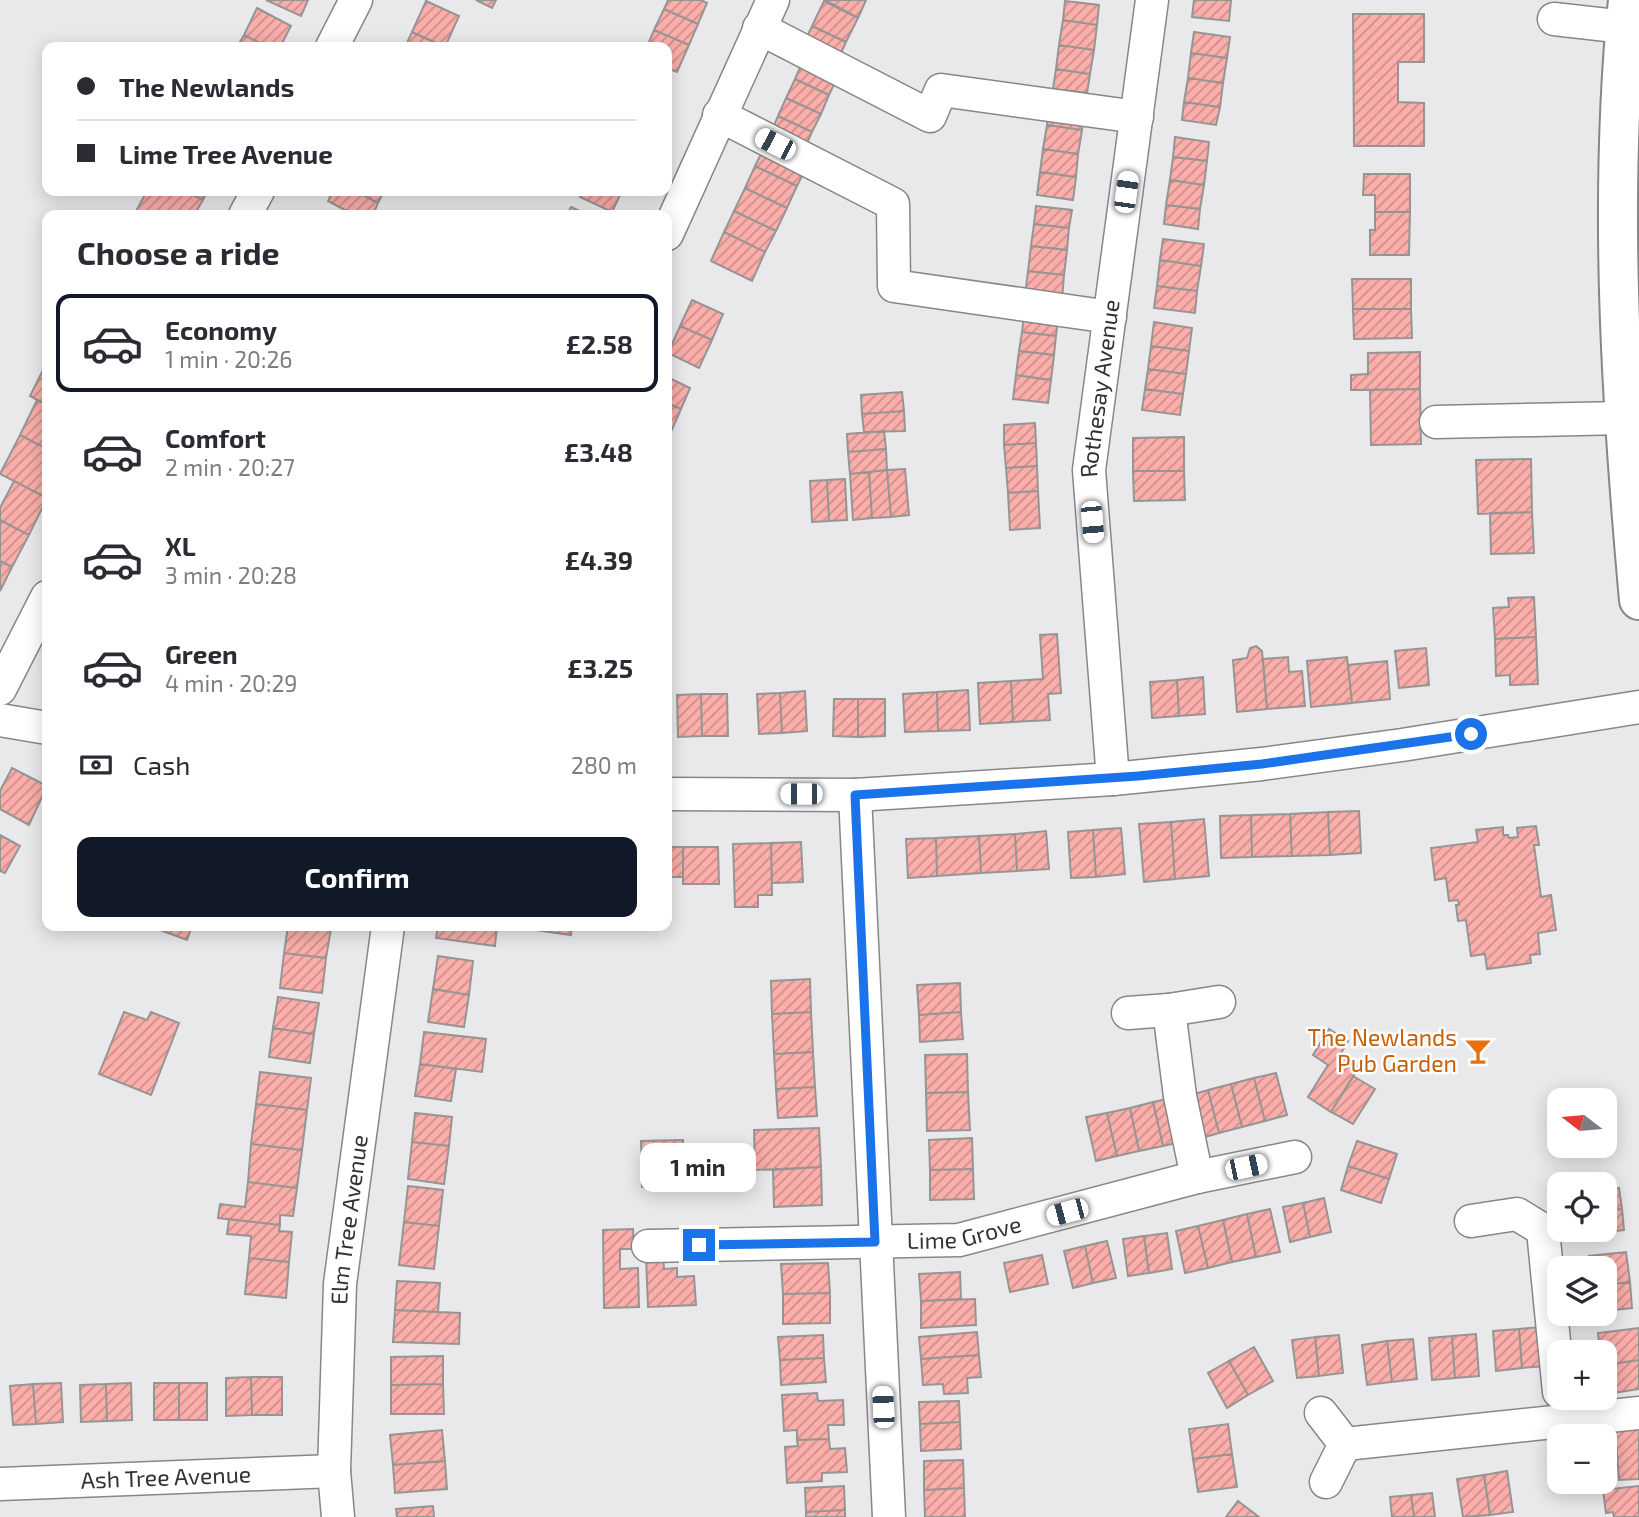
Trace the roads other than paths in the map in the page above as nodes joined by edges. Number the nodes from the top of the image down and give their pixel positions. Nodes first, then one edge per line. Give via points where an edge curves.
1 (356, 0) edge
2 (773, 0) edge
3 (1152, 0) edge
4 (1626, 13) edge
5 (1554, 19) dead end
6 (759, 28) junction
7 (335, 42) edge
8 (719, 114) junction
9 (1137, 117) junction
10 (1629, 163) edge
11 (672, 222) edge
12 (1110, 317) junction
13 (1624, 418) junction
14 (1436, 422) dead end
15 (1639, 600) edge
16 (42, 607) edge
17 (0, 689) edge
18 (1639, 707) edge
19 (0, 720) edge
20 (42, 727) edge
21 (1113, 779) junction
22 (672, 794) edge
23 (855, 795) junction
24 (386, 931) edge
25 (1219, 1002) dead end
26 (1169, 1010) junction
27 (1128, 1013) dead end
28 (1295, 1157) dead end
29 (1196, 1177) junction
30 (1471, 1221) dead end
31 (875, 1242) junction
32 (648, 1246) dead end
33 (1554, 1340) edge
34 (1547, 1407) edge
35 (1609, 1410) edge
36 (1321, 1413) dead end
37 (1639, 1413) edge
38 (1345, 1444) junction
39 (334, 1471) junction
40 (1326, 1482) dead end
41 (0, 1484) edge
42 (338, 1517) edge
43 (889, 1517) edge

1 - 7 street
2 - 6 street
3 - 9 street, Rothesay Avenue
4 - 5 street
4 - 10 main road
6 - 8 street
6 - 9 street via 930,116 941,90
8 - 11 street
8 - 12 street via 893,204 894,286
9 - 12 street, Rothesay Avenue
10 - 13 main road via 1619,276
12 - 21 street, Rothesay Avenue via 1089,470
13 - 14 street
13 - 15 main road
16 - 17 street
18 - 21 street via 1402,745
19 - 20 street
21 - 23 street
22 - 23 street
23 - 31 street
24 - 39 street, Elm Tree Avenue via 340,1284
25 - 26 street
26 - 27 street
26 - 29 street
28 - 29 street, Lime Grove
29 - 31 street, Lime Grove via 969,1238
30 - 33 street via 1517,1214 1543,1230
31 - 32 street, Lime Grove
31 - 43 street
34 - 38 street
35 - 37 street
36 - 38 street
38 - 40 street
39 - 41 street, Ash Tree Avenue
39 - 42 street, Elm Tree Avenue

